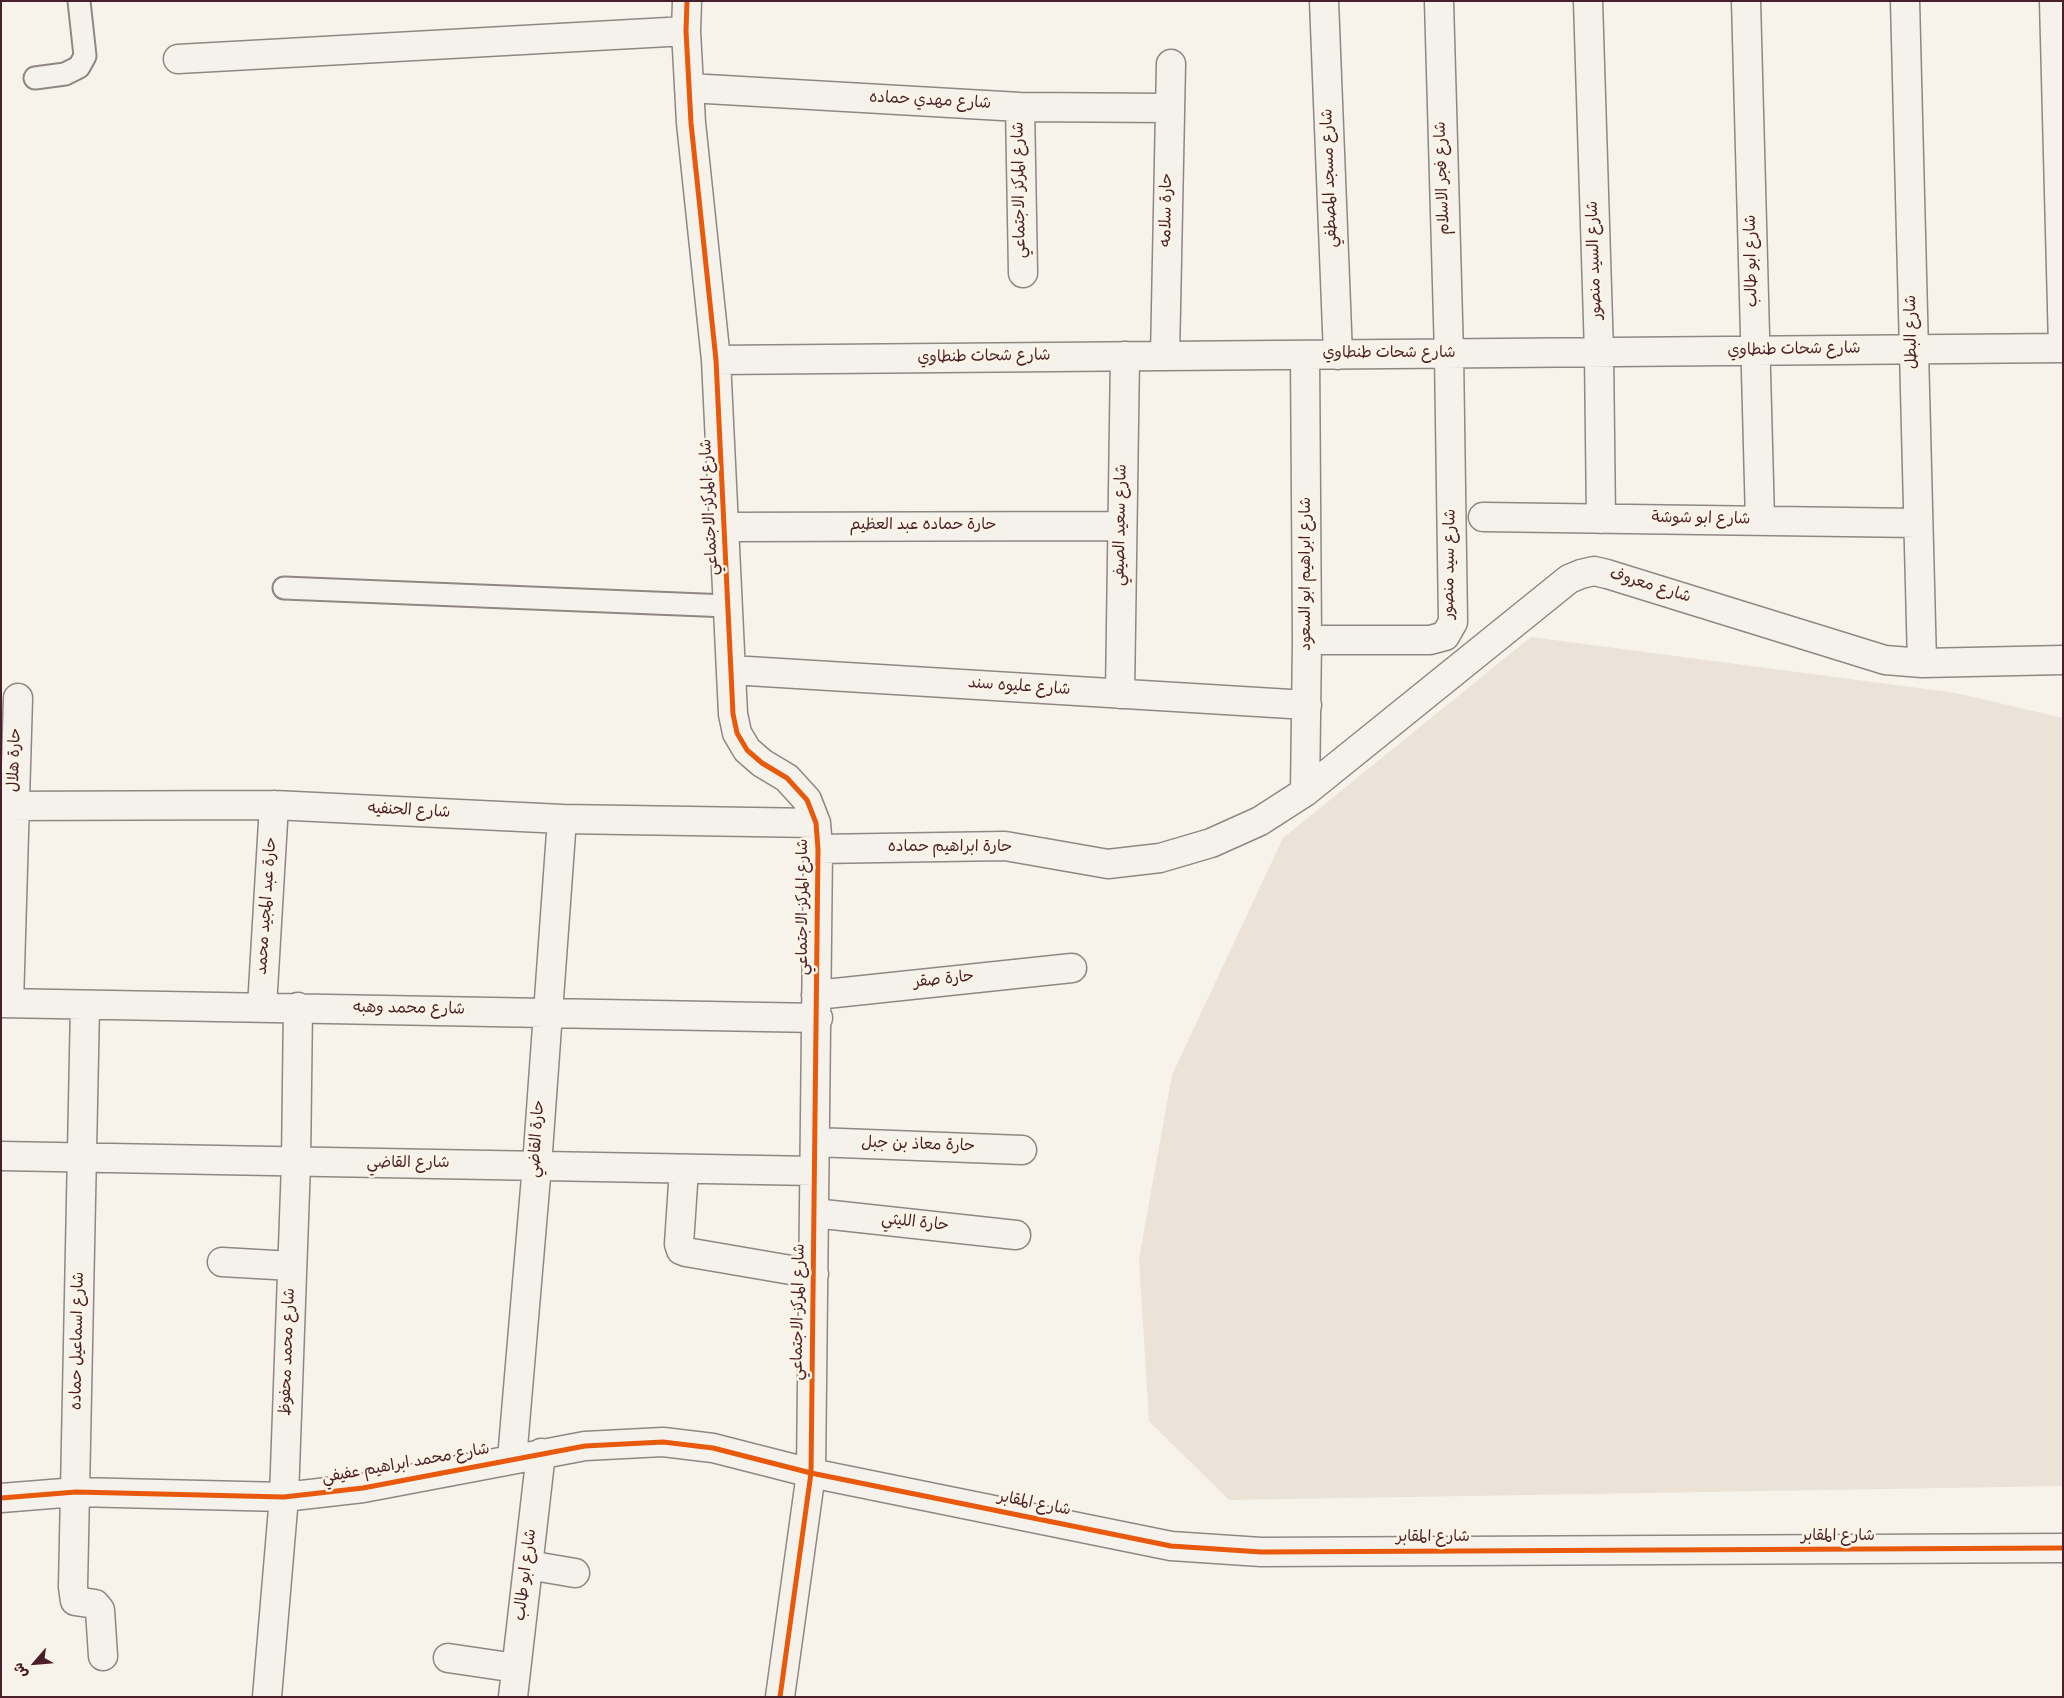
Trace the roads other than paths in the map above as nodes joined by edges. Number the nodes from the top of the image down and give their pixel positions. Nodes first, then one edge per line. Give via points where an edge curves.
1 (79, 1) edge
2 (688, 1) edge
3 (1324, 1) edge
4 (1440, 1) edge
5 (1588, 1) edge
6 (1746, 1) edge
7 (1905, 1) edge
8 (2054, 1) edge
9 (686, 31) junction
10 (178, 59) dead end
11 (1171, 64) dead end
12 (35, 78) dead end
13 (689, 88) junction
14 (1020, 107) junction
15 (1170, 108) junction
16 (1022, 273) dead end
17 (2063, 347) edge
18 (1914, 350) junction
19 (1755, 351) junction
20 (1599, 353) junction
21 (1450, 354) junction
22 (1305, 355) junction
23 (1338, 355) junction
24 (1124, 356) junction
25 (1165, 356) junction
26 (716, 360) junction
27 (1483, 517) dead end
28 (1601, 519) junction
29 (1760, 520) junction
30 (1918, 523) junction
31 (1122, 526) junction
32 (724, 527) junction
33 (284, 588) dead end
34 (728, 606) junction
35 (1307, 640) junction
36 (2063, 660) edge
37 (1922, 663) junction
38 (731, 670) junction
39 (1120, 694) junction
40 (18, 698) dead end
41 (1306, 705) junction
42 (1305, 792) junction
43 (274, 805) junction
44 (8, 806) edge
45 (562, 819) junction
46 (817, 836) junction
47 (1072, 968) dead end
48 (5, 1003) edge
49 (85, 1006) junction
50 (817, 1006) junction
51 (262, 1007) junction
52 (298, 1007) junction
53 (546, 1012) junction
54 (814, 1142) junction
55 (1022, 1150) dead end
56 (1, 1156) edge
57 (82, 1158) junction
58 (296, 1163) junction
59 (537, 1165) junction
60 (684, 1169) junction
61 (814, 1171) junction
62 (814, 1213) junction
63 (1016, 1236) dead end
64 (222, 1262) dead end
65 (292, 1266) junction
66 (814, 1274) junction
67 (541, 1453) junction
68 (512, 1459) junction
69 (811, 1473) junction
70 (76, 1492) junction
71 (284, 1497) junction
72 (1, 1498) edge
73 (2063, 1548) edge
74 (528, 1565) junction
75 (575, 1573) dead end
76 (102, 1656) dead end
77 (448, 1658) dead end
78 (516, 1668) junction
79 (267, 1697) edge
80 (513, 1697) edge
81 (780, 1697) edge

1 - 12 lane via 86,56 78,67 66,74
2 - 9 street, شارع المركز الاجتماعي
3 - 23 street, شارع مسجد المصطفي
4 - 21 street, شارع فجر الاسلام
5 - 20 street, شارع السيد منصور
6 - 19 street, شارع ابو طالب
7 - 18 street, شارع البطل
8 - 17 street
9 - 10 street
9 - 13 street, شارع المركز الاجتماعي
11 - 15 street, حارة سلامه
13 - 14 street, شارع مهدي حماده
13 - 26 street, شارع المركز الاجتماعي
14 - 15 street, شارع مهدي حماده
14 - 16 street, شارع المركز الاجتماعي
15 - 25 street, حارة سلامه
17 - 18 street, شارع شحات طنطاوي
18 - 19 street, شارع شحات طنطاوي
18 - 30 street, شارع البطل
19 - 20 street, شارع شحات طنطاوي
19 - 29 street, شارع ابو طالب
20 - 21 street, شارع شحات طنطاوي
20 - 28 street, شارع السيد منصور
21 - 23 street, شارع شحات طنطاوي
21 - 35 street, شارع سيد منصور via 1453,622 1444,636 1430,640
22 - 23 street, شارع شحات طنطاوي
22 - 25 street, شارع شحات طنطاوي
22 - 35 street, شارع ابراهيم ابو السعود
24 - 25 street, شارع شحات طنطاوي
24 - 26 street, شارع شحات طنطاوي
24 - 31 street, شارع سعيد الصيفي
26 - 32 street, شارع المركز الاجتماعي
27 - 28 street, شارع ابو شوشة
28 - 29 street, شارع ابو شوشة
29 - 30 street, شارع ابو شوشة
30 - 37 street, شارع البطل
31 - 32 street, حارة حماده عبد العظيم
31 - 39 street, شارع سعيد الصيفي
32 - 34 street, شارع المركز الاجتماعي
33 - 34 lane
34 - 38 street, شارع المركز الاجتماعي
35 - 41 street, شارع ابراهيم ابو السعود
36 - 37 street, شارع معروف
37 - 42 street, شارع معروف via 1885,660 1594,571 1569,579
38 - 39 street, شارع عليوه سند
38 - 46 street, شارع المركز الاجتماعي via 737,733 747,750 787,778 806,800
39 - 41 street, شارع عليوه سند
40 - 44 street, حارة هلال
41 - 42 street, شارع ابراهيم ابو السعود
42 - 46 street, حارة ابراهيم حماده via 1260,821 1211,843 1160,858 1108,864 1005,846
43 - 44 street, شارع الحنفيه
43 - 45 street, شارع الحنفيه
43 - 51 street, حارة عبد المجيد محمد
44 - 48 street, حارة هلال
45 - 46 street, شارع الحنفيه
45 - 53 street, حارة القاضي
46 - 50 street, شارع المركز الاجتماعي
47 - 50 street, حارة صقر
48 - 49 street, شارع محمد وهبه
49 - 51 street, شارع محمد وهبه
49 - 57 street, شارع اسماعيل حماده
50 - 53 street, شارع محمد وهبه
50 - 54 street, شارع المركز الاجتماعي
51 - 52 street, شارع محمد وهبه
52 - 53 street, شارع محمد وهبه
52 - 58 street, شارع محمد محفوظ
53 - 59 street, حارة القاضي
54 - 55 street, حارة معاذ بن جبل
54 - 61 street, شارع المركز الاجتماعي
56 - 57 street, شارع القاضي
57 - 58 street, شارع القاضي
57 - 70 street, شارع اسماعيل حماده
58 - 59 street, شارع القاضي
58 - 65 street, شارع محمد محفوظ
59 - 60 street, شارع القاضي
59 - 68 street, حارة القاضي
60 - 61 street, شارع القاضي
60 - 66 street via 681,1250
61 - 62 street, شارع المركز الاجتماعي
62 - 63 street, حارة الليثي
62 - 66 street, شارع المركز الاجتماعي
64 - 65 street
65 - 71 street, شارع محمد محفوظ
66 - 69 street, شارع المركز الاجتماعي
67 - 68 street, شارع محمد ابراهيم عفيفي
67 - 69 street, شارع محمد ابراهيم عفيفي via 585,1446 663,1442 713,1448
67 - 74 street, شارع ابو طالب
68 - 71 street, شارع محمد ابراهيم عفيفي via 363,1488
69 - 73 street, شارع المقابر via 1170,1546 1261,1552
69 - 81 street, شارع المركز الاجتماعي
70 - 71 street, شارع محمد ابراهيم عفيفي
70 - 72 street, شارع محمد ابراهيم عفيفي
70 - 76 street, شارع اسماعيل حماده via 75,1601 95,1604 100,1610
71 - 79 street, شارع محمد محفوظ
74 - 75 street
74 - 78 street, شارع ابو طالب
77 - 78 street
78 - 80 street, شارع ابو طالب

